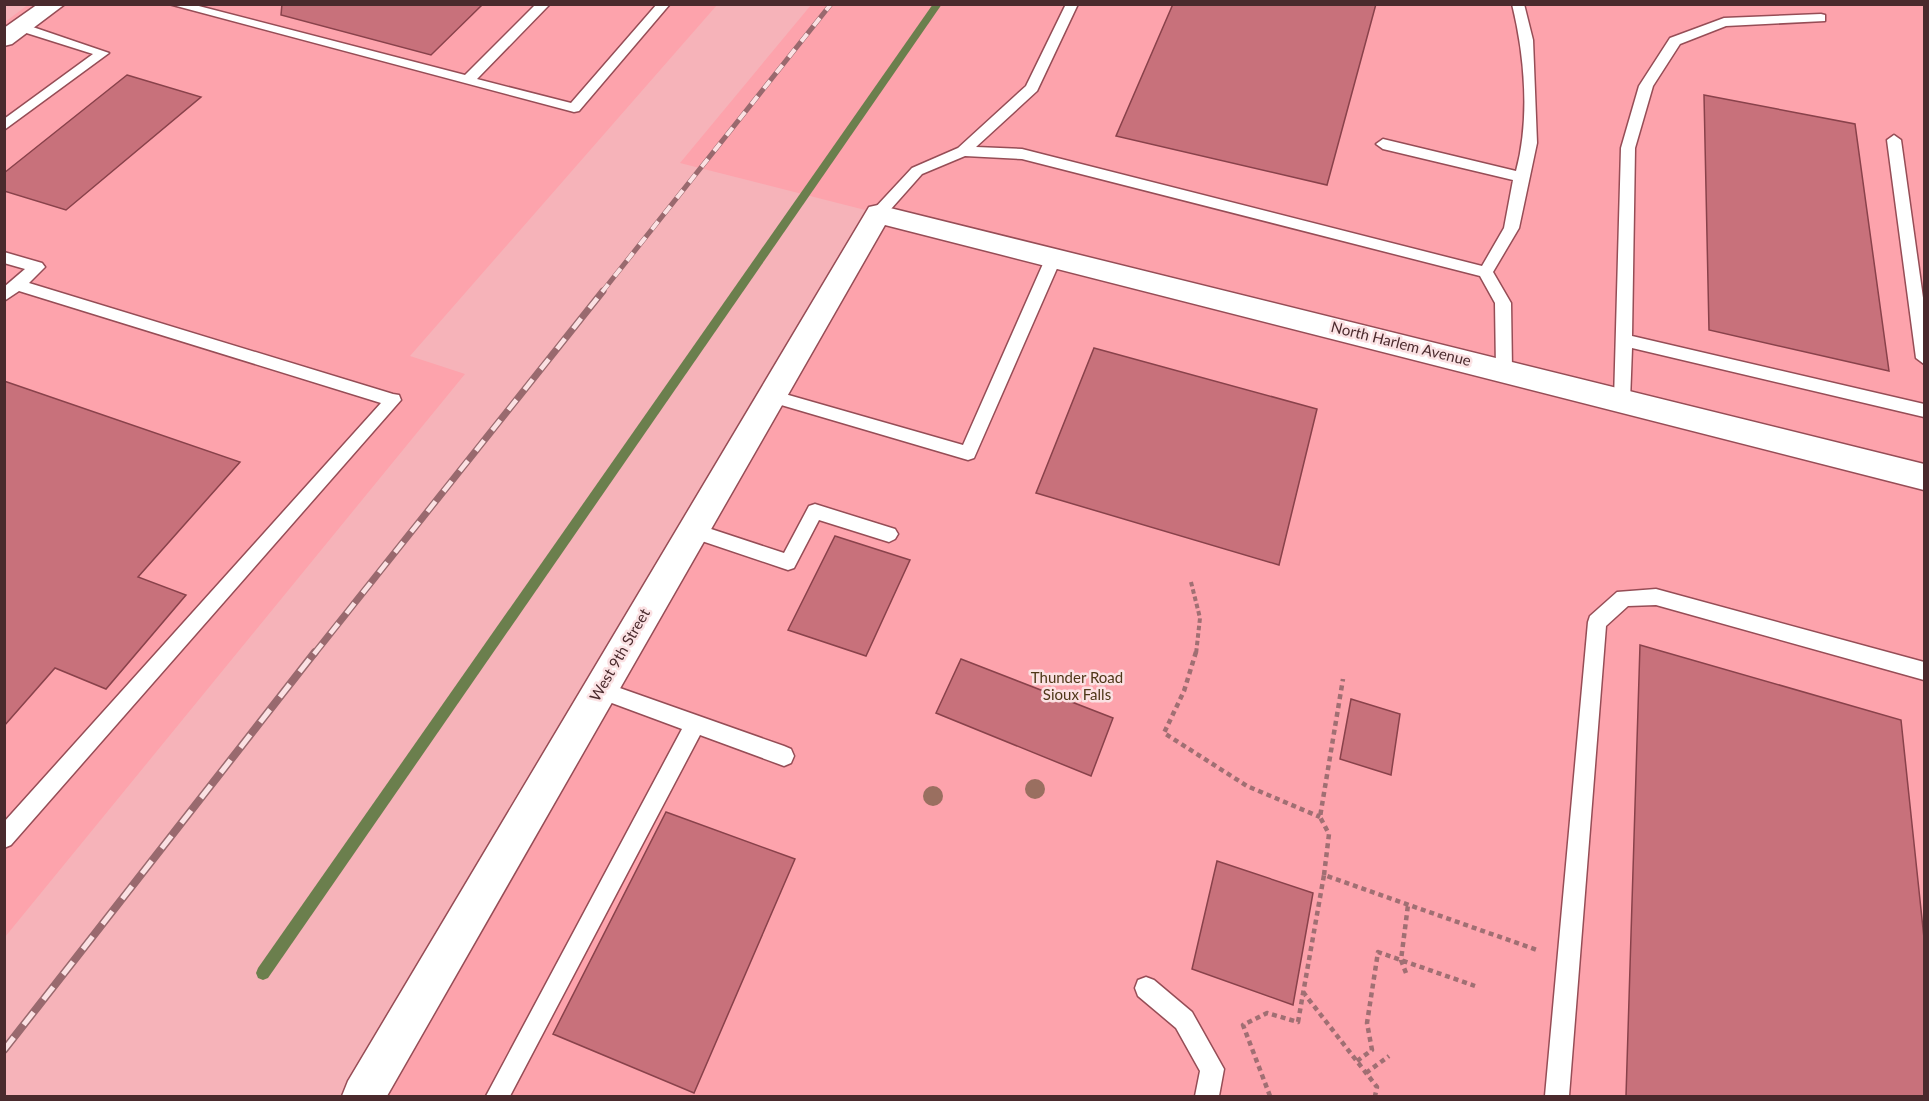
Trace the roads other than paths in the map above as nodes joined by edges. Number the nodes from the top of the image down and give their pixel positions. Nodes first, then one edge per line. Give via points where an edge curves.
1 (54, 4) edge
2 (175, 4) edge
3 (544, 4) edge
4 (664, 4) edge
5 (1072, 4) edge
6 (1518, 4) edge
7 (1821, 18) dead end
8 (13, 33) edge
9 (468, 80) junction
10 (4, 126) edge
11 (1894, 140) dead end
12 (1383, 144) dead end
13 (963, 151) junction
14 (1521, 177) junction
15 (878, 214) junction
16 (4, 257) edge
17 (1054, 257) junction
18 (1485, 272) junction
19 (11, 291) edge
20 (1624, 340) junction
21 (1924, 358) edge
22 (1503, 370) junction
23 (771, 396) junction
24 (1622, 401) junction
25 (1924, 411) edge
26 (1924, 477) edge
27 (693, 531) junction
28 (889, 534) dead end
29 (1924, 671) edge
30 (600, 690) junction
31 (694, 724) junction
32 (784, 756) dead end
33 (4, 838) edge
34 (1146, 988) dead end
35 (369, 1095) edge
36 (498, 1096) edge
37 (1207, 1096) edge
38 (1557, 1096) edge

1 - 8 street
2 - 9 lane
3 - 9 lane
4 - 9 lane via 574,108
5 - 13 lane via 1032,88
6 - 14 lane via 1527,39 1530,143
7 - 20 lane via 1724,22 1675,41 1646,86 1628,148
8 - 10 lane via 103,53
11 - 21 lane
12 - 14 lane
13 - 15 lane via 917,171
13 - 18 lane via 1022,154
14 - 18 lane via 1514,226 1504,248
15 - 17 street, North Harlem Avenue
15 - 23 street, West 9th Street
16 - 19 lane via 37,267
17 - 22 street, North Harlem Avenue
17 - 23 lane via 968,453
18 - 22 lane via 1503,303
19 - 33 lane via 393,400
20 - 24 lane
20 - 25 lane
22 - 24 street, North Harlem Avenue
23 - 27 street, West 9th Street
24 - 26 street, North Harlem Avenue
27 - 28 lane via 788,562 815,511
27 - 30 street, West 9th Street
29 - 38 lane via 1656,597 1624,598 1597,622
30 - 31 lane
30 - 35 street, West 9th Street
31 - 32 lane
31 - 36 lane
34 - 37 lane via 1184,1020 1212,1069

